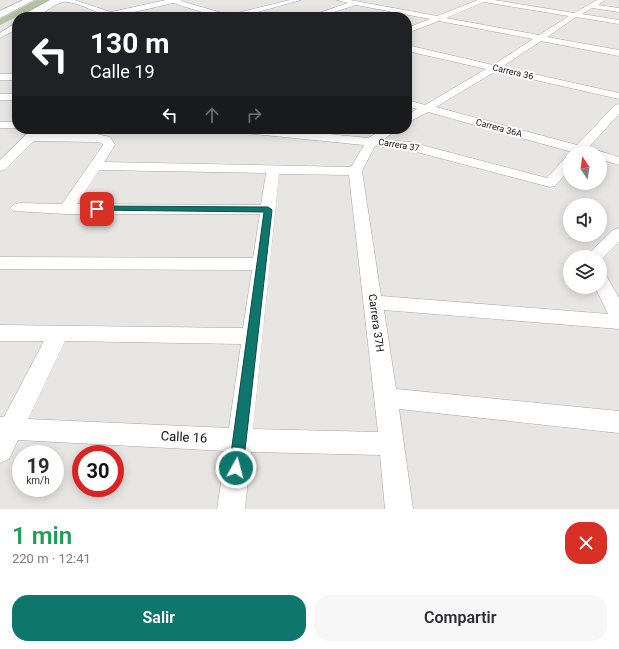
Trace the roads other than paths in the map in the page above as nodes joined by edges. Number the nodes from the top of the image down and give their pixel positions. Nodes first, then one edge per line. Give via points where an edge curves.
1 (30, 0) edge
2 (57, 0) edge
3 (62, 0) edge
4 (174, 0) edge
5 (298, 0) edge
6 (340, 0) edge
7 (366, 0) edge
8 (483, 0) edge
9 (602, 0) edge
10 (356, 3) junction
11 (592, 6) junction
12 (619, 10) edge
13 (34, 12) edge
14 (41, 12) edge
15 (105, 12) edge
16 (120, 12) edge
17 (211, 12) edge
18 (250, 12) edge
19 (327, 12) edge
20 (402, 12) edge
21 (412, 14) edge
22 (0, 15) edge
23 (575, 15) junction
24 (437, 19) junction
25 (619, 22) edge
26 (12, 24) edge
27 (12, 27) edge
28 (412, 28) edge
29 (1, 30) edge
30 (539, 38) junction
31 (412, 49) edge
32 (619, 53) edge
33 (494, 68) junction
34 (0, 77) edge
35 (12, 77) edge
36 (619, 96) edge
37 (12, 97) edge
38 (0, 98) edge
39 (412, 104) edge
40 (619, 107) edge
41 (427, 108) junction
42 (412, 117) edge
43 (0, 125) edge
44 (12, 125) edge
45 (34, 134) edge
46 (47, 134) edge
47 (297, 134) edge
48 (384, 134) edge
49 (372, 141) junction
50 (563, 146) edge
51 (588, 146) edge
52 (607, 158) edge
53 (619, 161) edge
54 (2, 162) edge
55 (95, 166) junction
56 (273, 169) junction
57 (563, 169) edge
58 (355, 171) junction
59 (18, 208) dead end
60 (66, 208) junction
61 (268, 210) junction
62 (619, 233) edge
63 (601, 250) edge
64 (0, 263) edge
65 (261, 264) junction
66 (607, 293) edge
67 (373, 302) junction
68 (619, 316) edge
69 (619, 322) edge
70 (0, 333) edge
71 (58, 334) junction
72 (252, 336) junction
73 (386, 398) junction
74 (619, 422) edge
75 (6, 428) edge
76 (239, 440) junction
77 (391, 444) junction
78 (0, 451) edge
79 (231, 509) edge
80 (399, 509) edge

1 - 22 highway
2 - 13 highway
3 - 14 street
3 - 15 street
4 - 16 street
4 - 17 street
5 - 18 street
6 - 10 street
7 - 10 street
8 - 23 street
8 - 24 street
9 - 11 street
10 - 19 street
10 - 20 street
11 - 12 street
11 - 23 street
21 - 24 street
23 - 25 street
23 - 30 street
24 - 28 street
24 - 30 street
26 - 29 highway
27 - 29 street
30 - 32 street
30 - 33 street
31 - 33 street, Carrera 36
33 - 36 street, Carrera 36
33 - 41 street
34 - 35 street
37 - 38 street
39 - 41 street, Carrera 36A
40 - 51 street
41 - 42 street
41 - 50 street, Carrera 36A
43 - 44 street
45 - 54 street
46 - 55 street via 106,140 109,145
47 - 49 street, Carrera 37
48 - 49 street
49 - 57 street, Carrera 37 via 423,149 550,183
49 - 58 street
52 - 53 street
55 - 56 street
55 - 60 street
56 - 58 street
56 - 61 street
58 - 67 street, Carrera 37H
59 - 60 street
60 - 61 street
61 - 65 street
62 - 63 street
64 - 65 street
65 - 72 street
66 - 68 street
67 - 69 street
67 - 73 street, Carrera 37H
70 - 71 street
71 - 72 street
71 - 75 street
72 - 76 street
73 - 74 street
73 - 77 street, Carrera 37H
75 - 76 street, Calle 16
75 - 78 street
76 - 77 street, Calle 16
76 - 79 street
77 - 80 street, Carrera 37H

